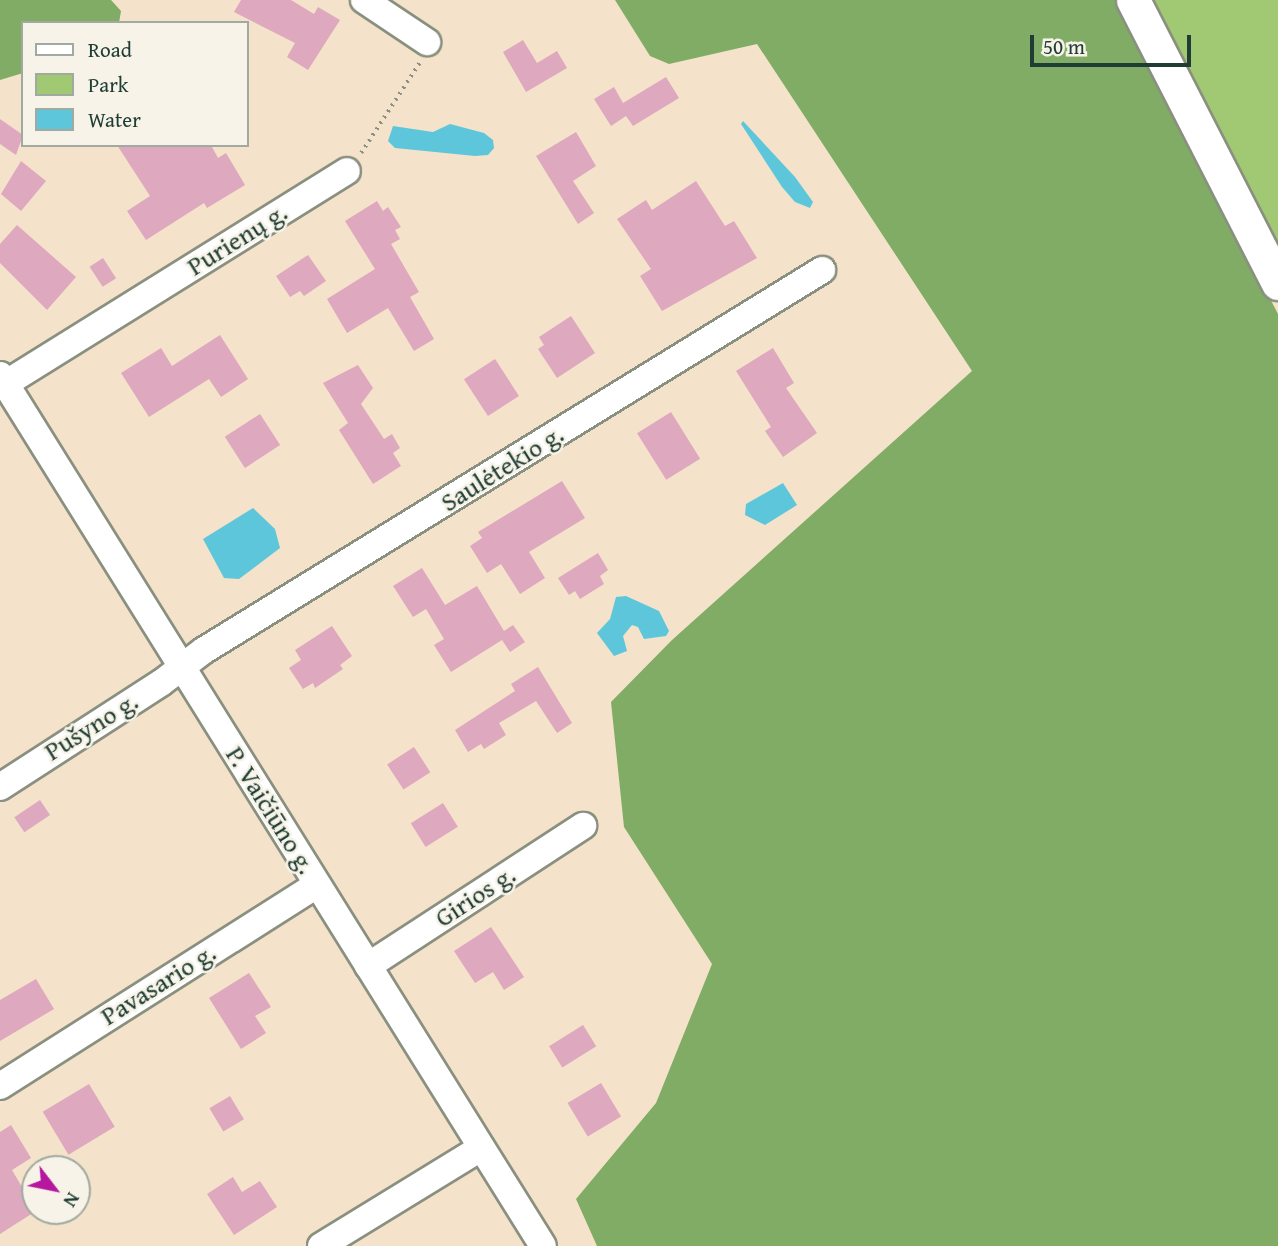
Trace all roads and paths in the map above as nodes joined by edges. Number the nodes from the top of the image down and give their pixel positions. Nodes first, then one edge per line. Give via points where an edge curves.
1 (364, 0) edge
2 (1133, 0) edge
3 (426, 49) joint
4 (347, 171) joint
5 (822, 270) dead end
6 (1278, 283) edge
7 (4, 378) edge
8 (182, 666) junction
9 (0, 787) edge
10 (583, 826) dead end
11 (317, 885) junction
12 (368, 966) junction
13 (0, 1086) edge
14 (481, 1148) junction
15 (321, 1246) edge
16 (543, 1246) edge

1 - 3 street
2 - 6 main road
3 - 4 path
4 - 7 street, Purienų g.
5 - 8 street, Saulėtekio g.
7 - 8 street, P. Vaičiūno g.
8 - 9 street, Pušyno g.
8 - 11 street, P. Vaičiūno g.
10 - 12 street, Girios g.
11 - 12 street, P. Vaičiūno g.
11 - 13 street, Pavasario g.
12 - 14 street, P. Vaičiūno g.
14 - 15 street
14 - 16 street, P. Vaičiūno g.

